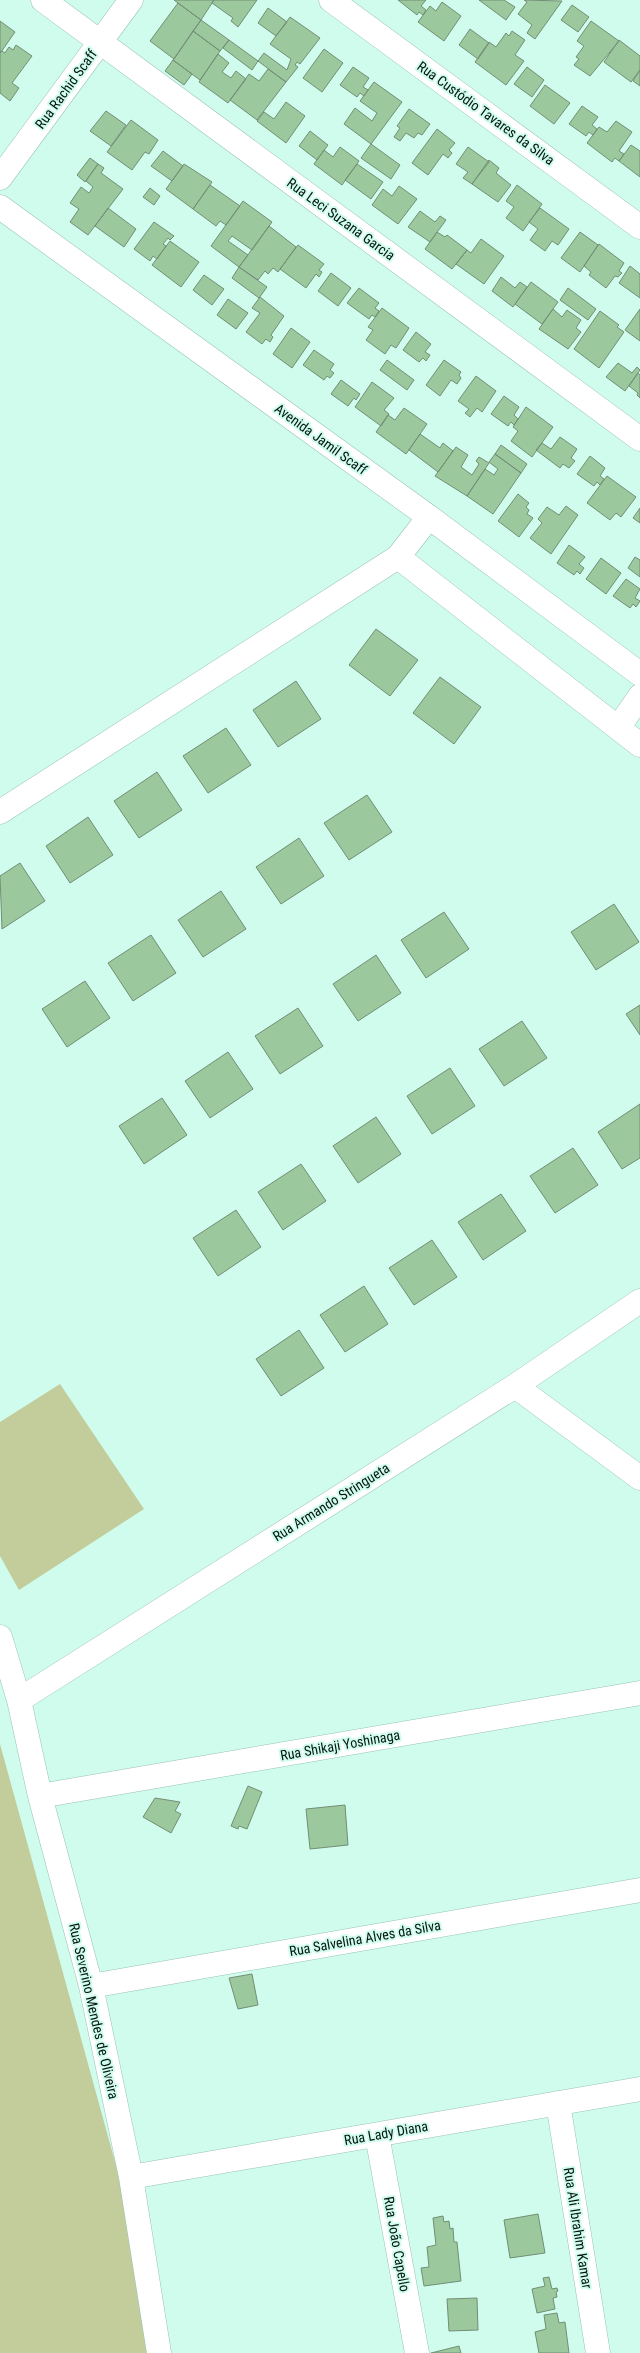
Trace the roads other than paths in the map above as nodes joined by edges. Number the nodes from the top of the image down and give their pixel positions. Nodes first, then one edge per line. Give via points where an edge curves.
1 (43, 0) edge
2 (131, 0) edge
3 (331, 0) edge
4 (100, 42) junction
5 (0, 178) edge
6 (0, 207) edge
7 (640, 227) edge
8 (640, 439) edge
9 (430, 517) junction
10 (398, 557) junction
11 (640, 674) edge
12 (640, 696) edge
13 (618, 728) junction
14 (640, 745) edge
15 (0, 812) edge
16 (640, 1301) edge
17 (515, 1386) junction
18 (640, 1478) edge
19 (0, 1637) edge
20 (640, 1693) edge
21 (19, 1700) junction
22 (40, 1796) junction
23 (640, 1890) edge
24 (91, 1986) junction
25 (640, 2089) edge
26 (558, 2103) junction
27 (377, 2135) junction
28 (131, 2177) junction
29 (159, 2353) edge
30 (417, 2353) edge
31 (598, 2353) edge

1 - 4 street, Rua Leci Suzana Garcia
2 - 4 street, Rua Rachid Scaff
3 - 7 street, Rua Custódio Tavares da Silva
4 - 5 street, Rua Rachid Scaff
4 - 8 street, Rua Leci Suzana Garcia
6 - 9 street, Avenida Jamil Scaff
9 - 10 street
9 - 11 street, Avenida Jamil Scaff
10 - 13 street
10 - 15 street
12 - 13 street
13 - 14 street
16 - 17 street, Rua Armando Stringueta
17 - 18 street
17 - 21 street, Rua Armando Stringueta
19 - 21 street, Rua Severino Mendes de Oliveira
20 - 22 street, Rua Shikaji Yoshinaga
21 - 22 street, Rua Severino Mendes de Oliveira
22 - 24 street, Rua Severino Mendes de Oliveira
23 - 24 street, Rua Salvelina Alves da Silva
24 - 28 street, Rua Severino Mendes de Oliveira
25 - 26 street, Rua Lady Diana
26 - 27 street, Rua Lady Diana
26 - 31 street, Rua Ali Ibrahim Kamar
27 - 28 street, Rua Lady Diana
27 - 30 street, Rua João Capello
28 - 29 street, Rua Severino Mendes de Oliveira

